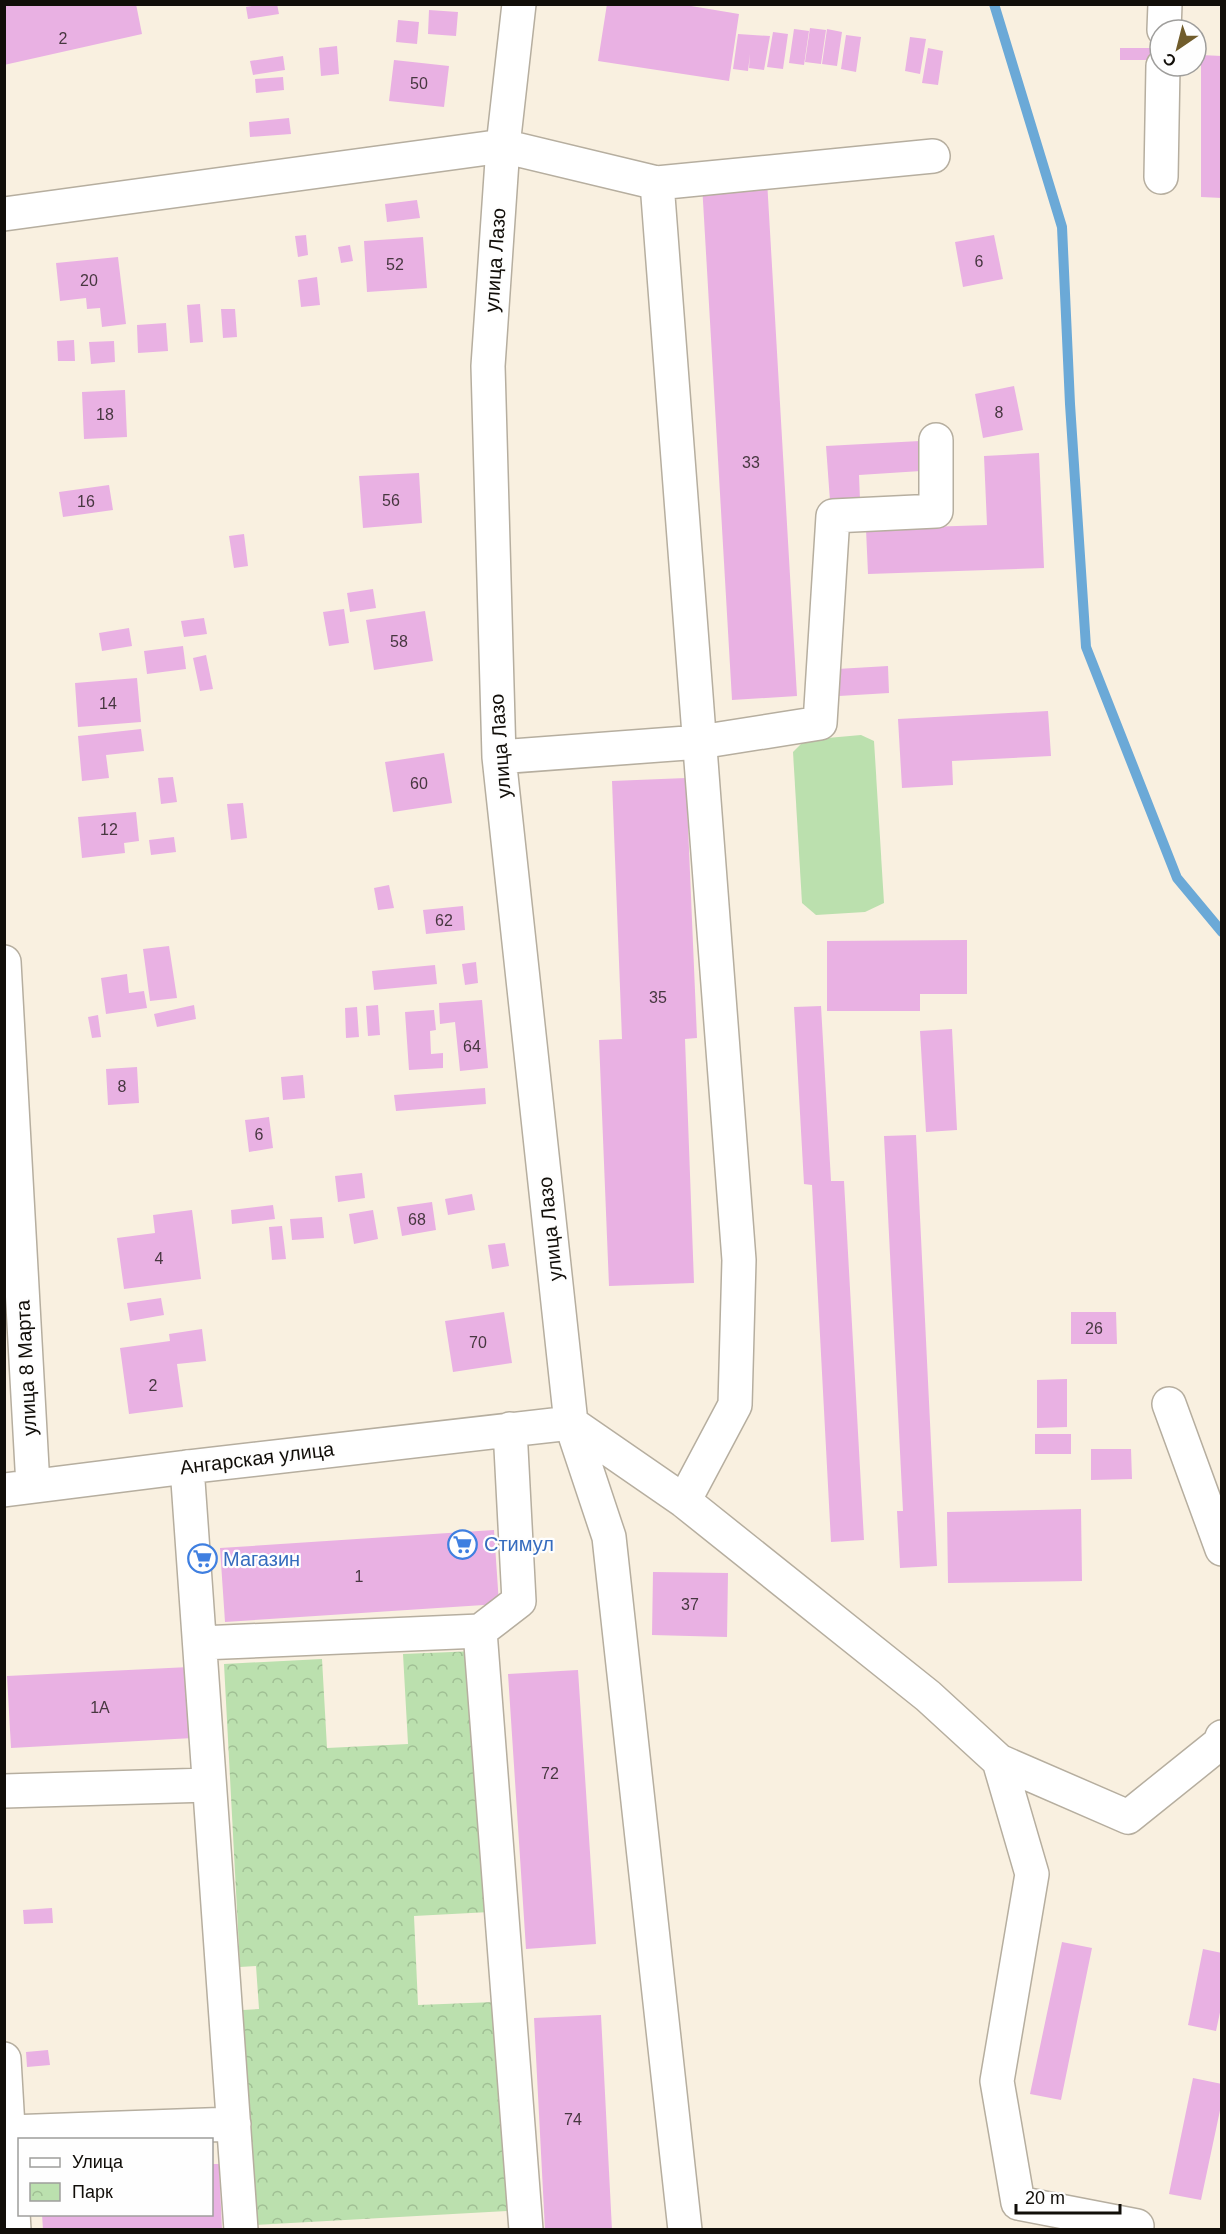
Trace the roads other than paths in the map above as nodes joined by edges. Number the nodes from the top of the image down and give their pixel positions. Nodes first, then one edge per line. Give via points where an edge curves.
1 (519, 4) edge
2 (1163, 78) edge
3 (504, 146) junction
4 (933, 156) dead end
5 (1161, 177) dead end
6 (657, 183) junction
7 (4, 214) edge
8 (936, 440) dead end
9 (700, 742) junction
10 (499, 757) junction
11 (4, 962) edge
12 (1168, 1404) dead end
13 (571, 1423) junction
14 (510, 1429) junction
15 (187, 1467) junction
16 (19, 1488) edge
17 (684, 1501) junction
18 (1221, 1549) edge
19 (480, 1631) junction
20 (201, 1643) junction
21 (1221, 1737) edge
22 (999, 1761) junction
23 (209, 1785) junction
24 (4, 1791) edge
25 (4, 2059) edge
26 (234, 2124) junction
27 (48, 2138) edge
28 (8, 2141) edge
29 (1018, 2204) junction
30 (1137, 2226) dead end
31 (14, 2229) edge
32 (241, 2229) edge
33 (526, 2229) edge
34 (685, 2229) edge
35 (1049, 2229) edge

1 - 3 street, улица Лазо
2 - 5 street
3 - 6 street
3 - 7 street
3 - 10 street, улица Лазо via 488,366
4 - 6 street
6 - 9 street
8 - 9 street via 936,511 833,516 820,723
9 - 10 street
9 - 17 street via 739,1260 735,1405
10 - 13 street, улица Лазо
11 - 16 street, улица 8 Марта
12 - 18 street
13 - 14 street
13 - 17 street
13 - 34 street, улица Лазо via 609,1537
14 - 15 street, Ангарская улица
14 - 19 street via 519,1601
15 - 16 street, Ангарская улица
15 - 20 street
17 - 22 street via 928,1696
19 - 20 street
19 - 33 street
20 - 23 street
21 - 22 street via 1220,1743 1128,1817
22 - 29 street via 1032,1874 997,2081
23 - 24 street
23 - 26 street
25 - 28 street
26 - 27 street
26 - 32 street
28 - 31 street
29 - 30 street
29 - 35 street

